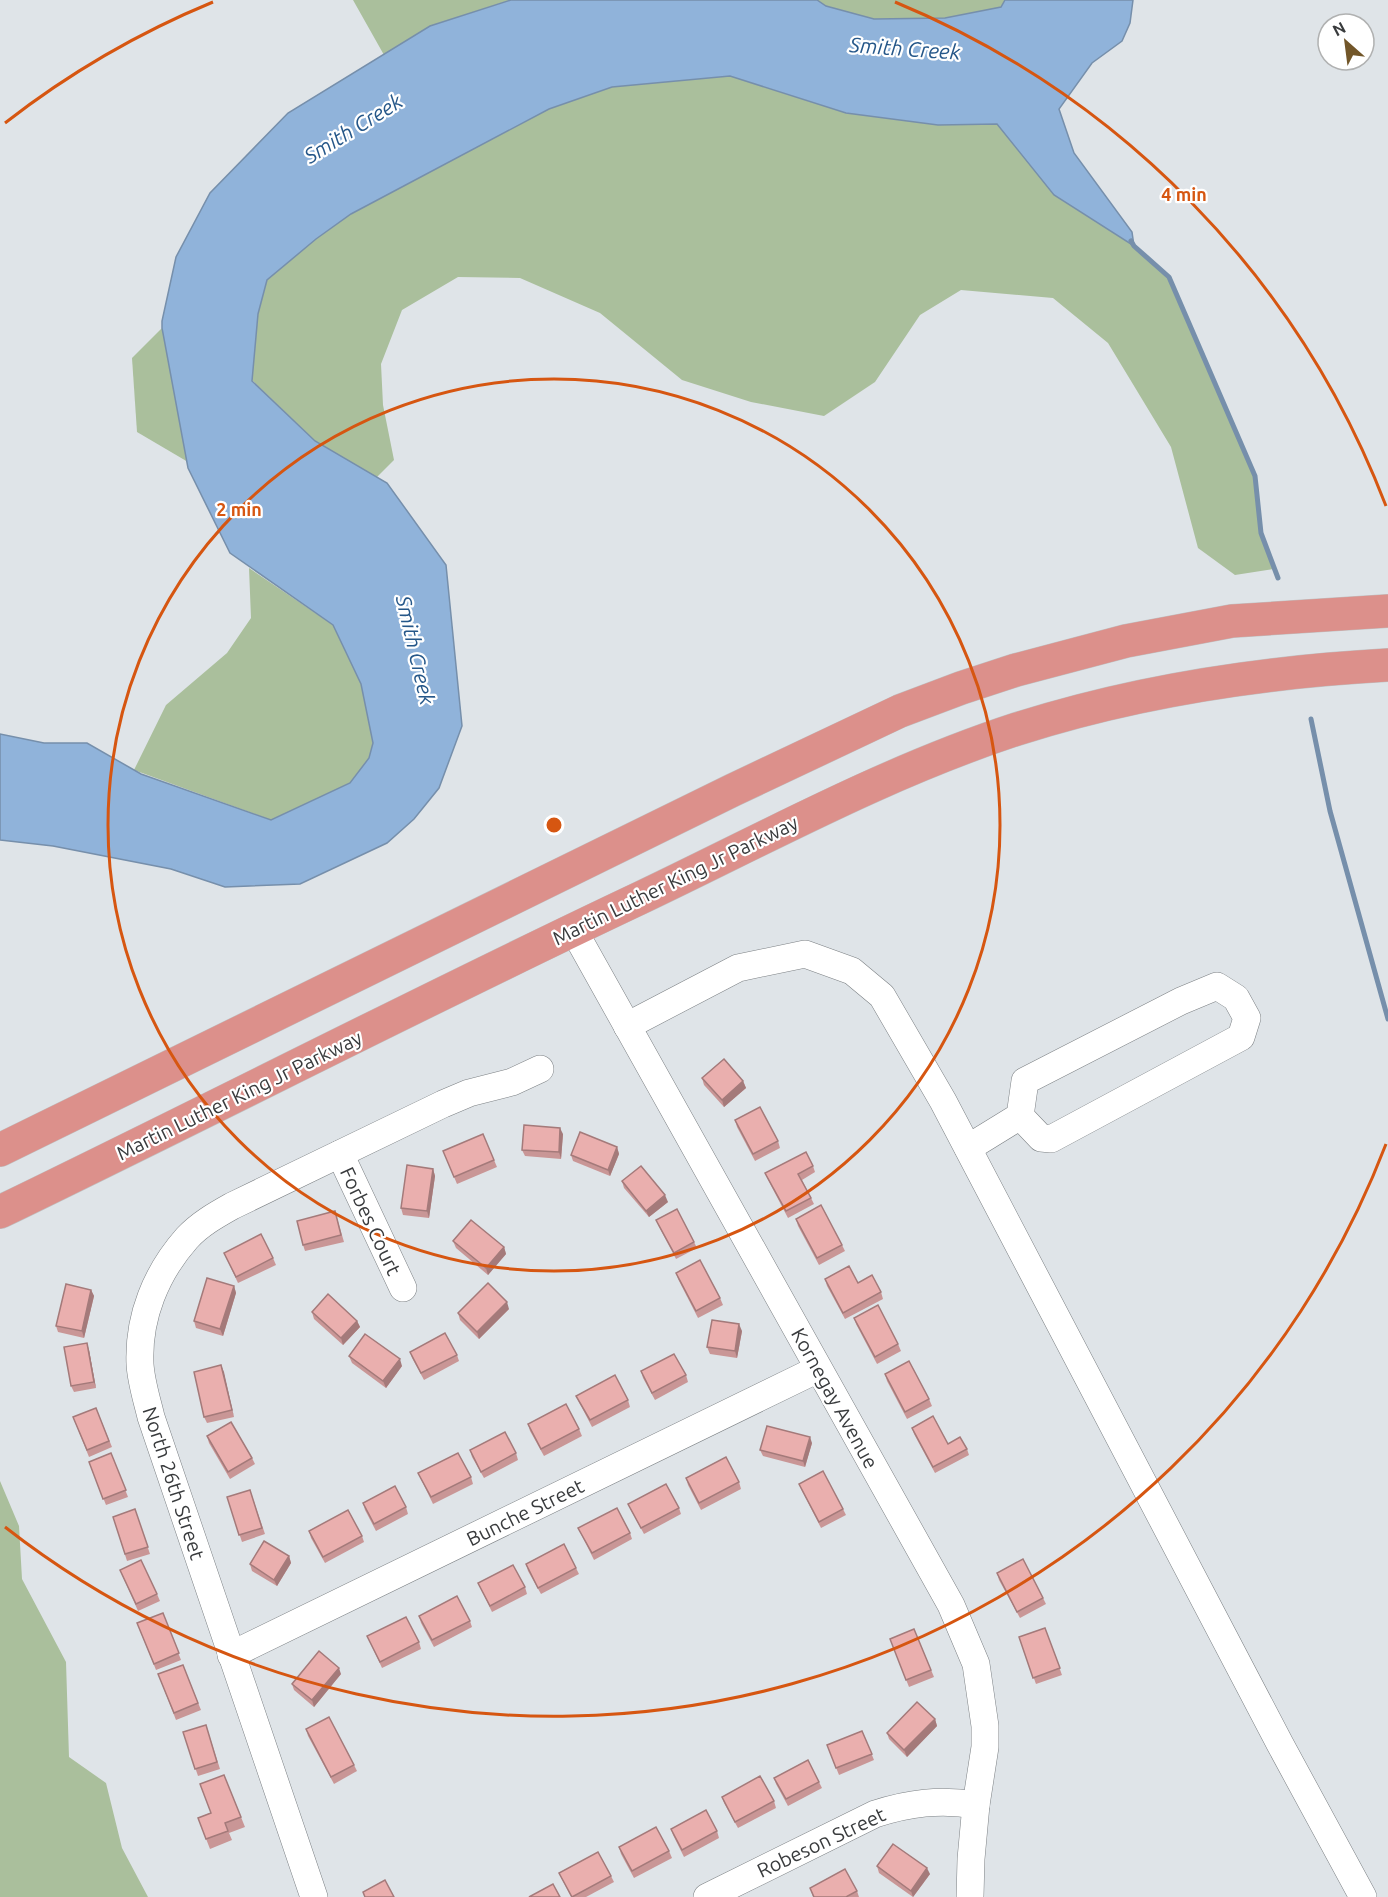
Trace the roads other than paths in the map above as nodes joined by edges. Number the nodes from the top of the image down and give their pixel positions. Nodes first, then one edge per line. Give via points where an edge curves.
1 (1388, 611) edge
2 (1388, 665) edge
3 (573, 929) junction
4 (627, 1026) junction
5 (540, 1069) dead end
6 (1020, 1116) junction
7 (968, 1148) junction
8 (0, 1150) edge
9 (340, 1154) junction
10 (118, 1155) junction
11 (0, 1212) edge
12 (0, 1233) edge
13 (403, 1288) dead end
14 (818, 1368) junction
15 (231, 1655) junction
16 (976, 1805) junction
17 (314, 1897) edge
18 (706, 1897) edge
19 (970, 1897) edge
20 (1363, 1897) edge

1 - 8 highway via 1232,621 1125,641 1016,669 900,711
2 - 3 highway, Martin Luther King Jr Parkway via 1217,681 1096,706 1016,730 876,785
3 - 4 street, Kornegay Avenue
3 - 10 highway, Martin Luther King Jr Parkway
4 - 7 street via 738,968 805,954 852,971 882,996
4 - 14 street, Kornegay Avenue
5 - 9 street via 443,1104
6 - 6 street via 1025,1081 1181,1001 1217,986 1236,998 1247,1018 1241,1037 1051,1139 1041,1138
6 - 7 street
7 - 20 street
9 - 13 street, Forbes Court
9 - 15 street, North 26th Street via 206,1221 170,1261 145,1313 140,1338 144,1391
10 - 11 highway, Martin Luther King Jr Parkway
10 - 12 highway
14 - 15 street, Bunche Street
14 - 16 street, Kornegay Avenue via 951,1605 971,1650 985,1726
15 - 17 street, North 26th Street
16 - 18 street, Robeson Street via 938,1801 875,1814
16 - 19 street, Kornegay Avenue

